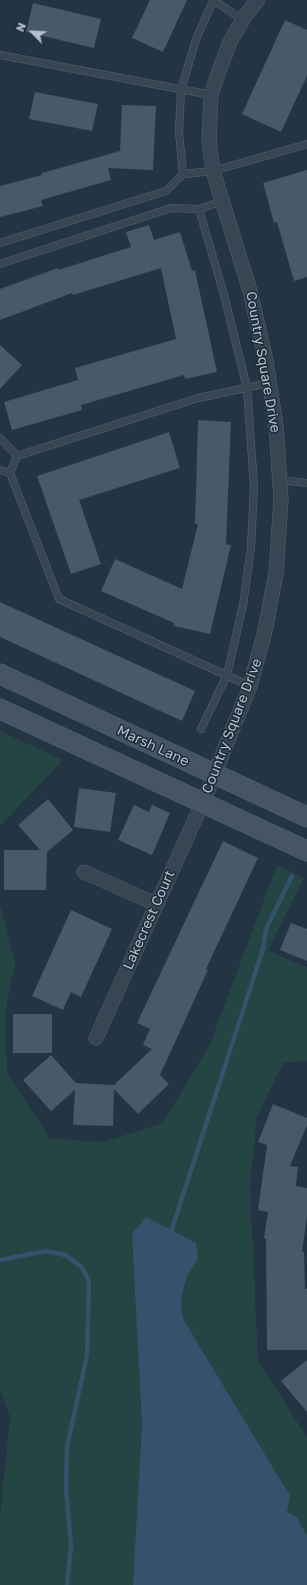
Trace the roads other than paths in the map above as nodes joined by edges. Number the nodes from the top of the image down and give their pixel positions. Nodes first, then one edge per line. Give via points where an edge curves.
1 (213, 0) edge
2 (258, 0) edge
3 (243, 20) junction
4 (0, 55) edge
5 (181, 90) junction
6 (211, 95) junction
7 (307, 144) edge
8 (213, 171) junction
9 (183, 174) junction
10 (222, 201) junction
11 (199, 209) junction
12 (0, 243) edge
13 (0, 264) edge
14 (270, 383) junction
15 (247, 388) junction
16 (0, 438) edge
17 (17, 456) junction
18 (0, 470) edge
19 (10, 473) junction
20 (279, 480) junction
21 (307, 483) edge
22 (0, 674) edge
23 (227, 675) junction
24 (250, 686) junction
25 (0, 709) edge
26 (201, 729) dead end
27 (215, 774) junction
28 (203, 802) junction
29 (307, 817) edge
30 (307, 851) edge
31 (84, 872) dead end
32 (156, 904) junction
33 (96, 1038) dead end

1 - 3 lane
1 - 5 lane via 196,39
2 - 3 street, Country Square Drive
3 - 6 street, Country Square Drive via 231,40
4 - 5 lane
5 - 6 lane
5 - 9 lane via 179,132
6 - 8 street, Country Square Drive via 209,141
7 - 8 lane
8 - 9 lane
8 - 10 street, Country Square Drive
9 - 12 lane via 166,191
10 - 11 lane
10 - 14 street, Country Square Drive via 250,291
11 - 13 lane via 171,208
11 - 15 lane
14 - 15 lane
14 - 20 street, Country Square Drive via 276,426
15 - 17 lane via 198,398
15 - 23 lane via 254,486 251,548 243,605
16 - 17 lane
17 - 19 lane
18 - 19 lane
19 - 23 lane via 59,599
20 - 21 lane
20 - 24 street, Country Square Drive via 276,573
22 - 27 main road, Marsh Lane
23 - 24 lane
23 - 26 lane
24 - 27 street, Country Square Drive
25 - 28 main road
27 - 28 street, Country Square Drive
27 - 29 main road, Marsh Lane
28 - 30 main road
28 - 32 street, Lakecrest Court
31 - 32 street
32 - 33 street, Lakecrest Court

